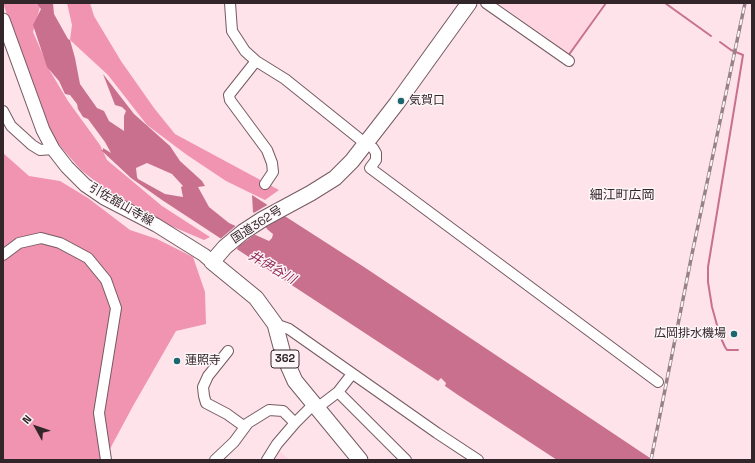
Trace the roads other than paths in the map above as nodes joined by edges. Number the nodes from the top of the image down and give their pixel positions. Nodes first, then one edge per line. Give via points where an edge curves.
1 (230, 3) edge
2 (469, 3) edge
3 (486, 3) edge
4 (3, 20) edge
5 (256, 61) junction
6 (569, 61) dead end
7 (3, 111) edge
8 (366, 144) junction
9 (53, 149) junction
10 (265, 184) dead end
11 (3, 255) edge
12 (216, 257) junction
13 (275, 324) junction
14 (228, 351) dead end
15 (352, 374) junction
16 (658, 382) dead end
17 (338, 392) junction
18 (316, 406) junction
19 (295, 424) junction
20 (245, 427) junction
21 (106, 460) edge
22 (215, 460) edge
23 (267, 460) edge
24 (360, 460) edge
25 (406, 460) edge
26 (478, 460) edge

1 - 5 street via 232,31 245,51
2 - 8 highway, 国道362号
3 - 6 street
4 - 9 main road, 引佐舘山寺線
5 - 8 street via 285,79
5 - 10 street via 229,96 267,150 273,172
7 - 9 street via 11,126 32,145 40,150
8 - 12 highway, 国道362号 via 335,178 244,232
8 - 16 street via 376,153 376,160 370,168
9 - 12 main road, 引佐舘山寺線 via 85,185 104,198 156,225 204,255
11 - 21 street via 19,243 41,238 60,243 88,258 106,280 116,308 99,413
12 - 13 highway, 362 via 256,298
13 - 15 street via 289,330
13 - 18 highway, 362 via 283,354 295,381
14 - 20 street via 208,376 203,387 204,396 206,403
15 - 17 street
15 - 26 street
17 - 18 street
17 - 25 street
18 - 19 street
18 - 24 highway, 362
19 - 20 street via 282,411 269,410
19 - 23 street
20 - 22 street

